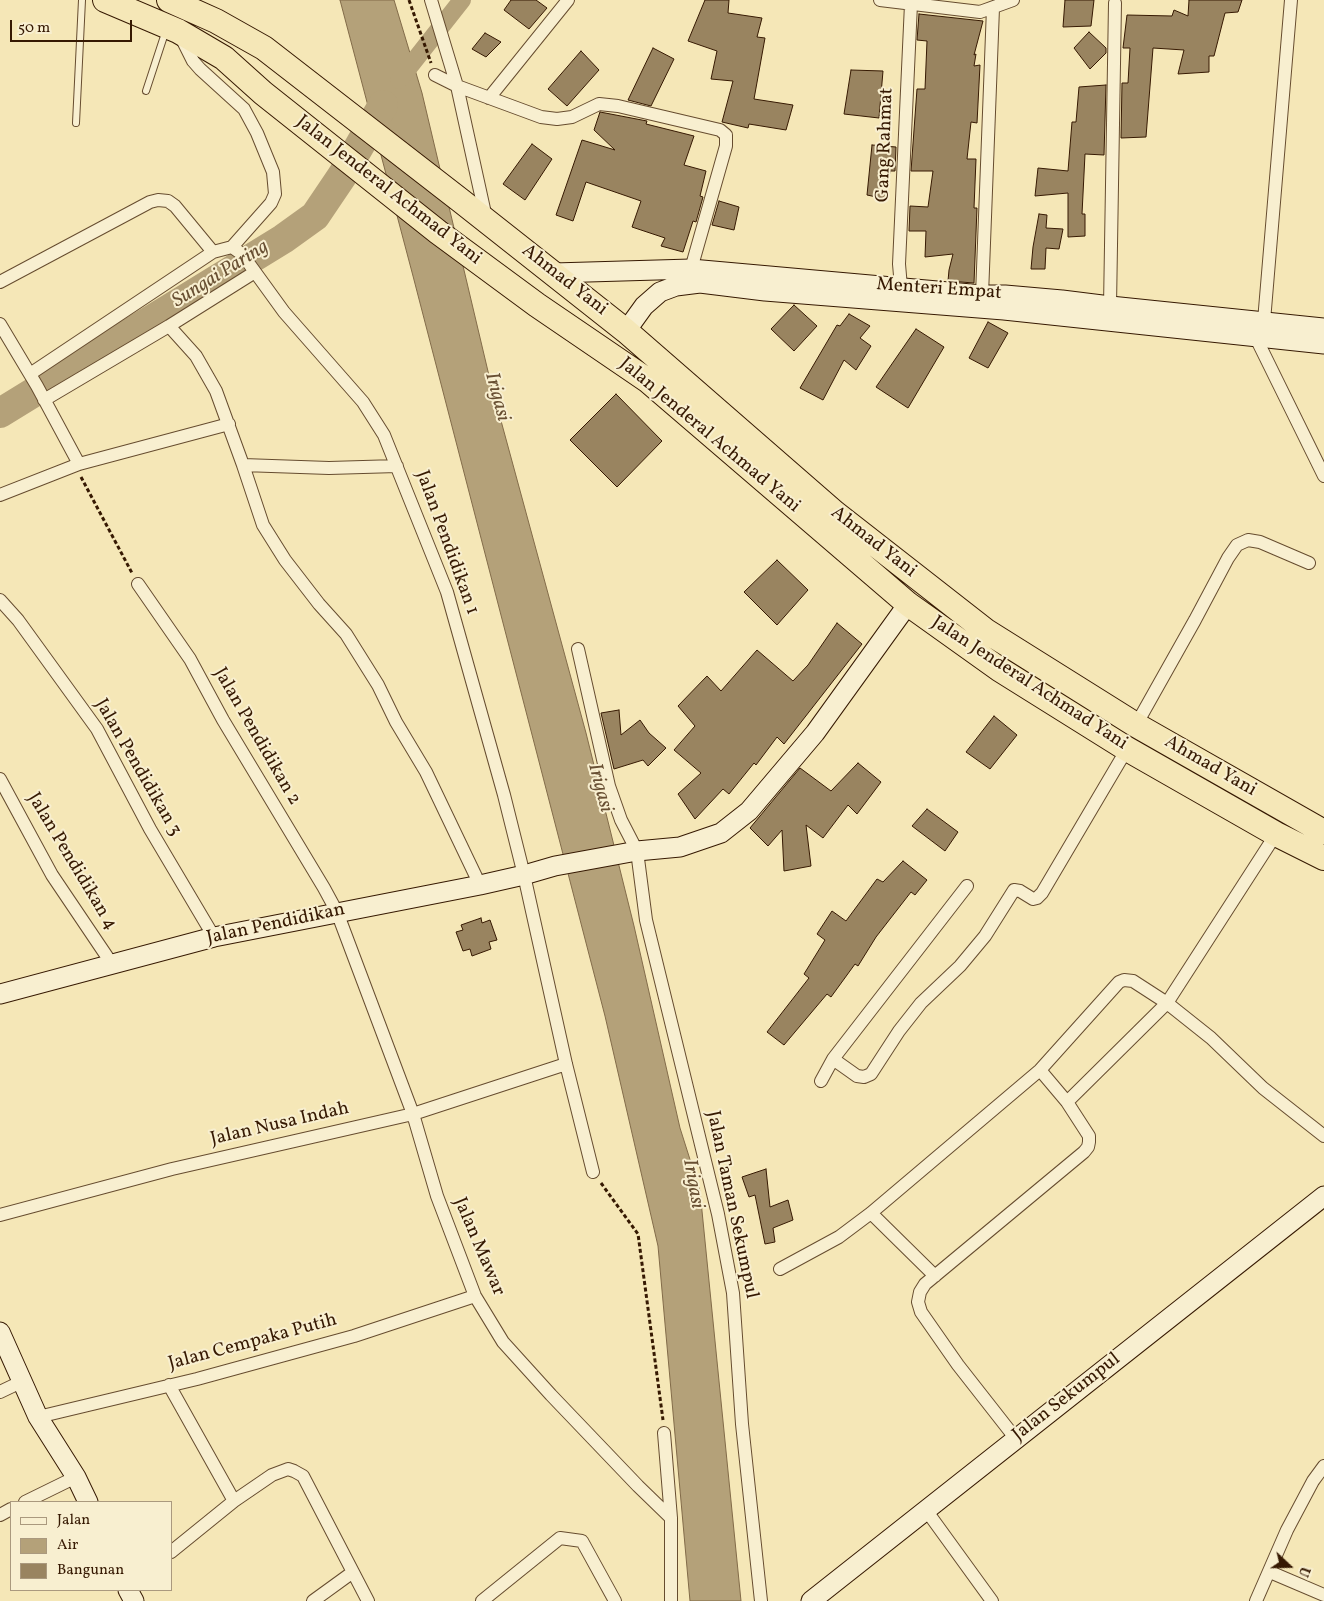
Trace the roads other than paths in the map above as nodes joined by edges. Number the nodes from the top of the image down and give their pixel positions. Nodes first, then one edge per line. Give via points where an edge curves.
1 (82, 0) edge
2 (105, 0) edge
3 (169, 0) edge
4 (431, 0) edge
5 (568, 0) edge
6 (880, 0) edge
7 (1013, 0) edge
8 (1292, 0) edge
9 (1115, 3) dead end
10 (911, 4) junction
11 (942, 4) edge
12 (993, 8) junction
13 (173, 28) junction
14 (435, 75) road end
15 (457, 86) junction
16 (146, 91) dead end
17 (489, 98) junction
18 (76, 123) dead end
19 (460, 200) joint
20 (486, 220) junction
21 (237, 250) junction
22 (213, 252) junction
23 (252, 268) junction
24 (691, 269) junction
25 (554, 273) junction
26 (0, 282) edge
27 (764, 283) junction
28 (900, 295) junction
29 (981, 302) junction
30 (1109, 314) junction
31 (0, 324) edge
32 (169, 326) junction
33 (1324, 328) edge
34 (1260, 329) junction
35 (626, 331) junction
36 (1324, 344) edge
37 (30, 374) junction
38 (41, 394) junction
39 (229, 424) junction
40 (749, 452) junction
41 (77, 465) junction
42 (243, 465) junction
43 (398, 466) junction
44 (1324, 476) edge
45 (783, 482) junction
46 (0, 495) edge
47 (1309, 562) dead end
48 (138, 584) road end
49 (0, 600) edge
50 (908, 604) junction
51 (578, 649) dead end
52 (1136, 725) junction
53 (1127, 749) junction
54 (0, 779) edge
55 (1324, 832) edge
56 (1276, 834) junction
57 (629, 852) junction
58 (1324, 858) edge
59 (524, 876) junction
60 (480, 885) junction
61 (967, 886) dead end
62 (336, 912) junction
63 (214, 937) junction
64 (112, 964) junction
65 (1, 991) edge
66 (1167, 1003) junction
67 (833, 1059) junction
68 (566, 1064) junction
69 (1040, 1070) junction
70 (821, 1081) dead end
71 (1066, 1102) junction
72 (412, 1114) junction
73 (1324, 1136) edge
74 (593, 1172) road end
75 (1324, 1196) edge
76 (871, 1212) junction
77 (0, 1215) edge
78 (780, 1269) dead end
79 (935, 1276) junction
80 (475, 1296) junction
81 (0, 1332) edge
82 (23, 1381) junction
83 (169, 1385) junction
84 (0, 1392) edge
85 (38, 1417) junction
86 (664, 1433) road end
87 (1016, 1439) junction
88 (1324, 1466) edge
89 (76, 1477) junction
90 (27, 1501) edge
91 (88, 1501) edge
92 (234, 1501) junction
93 (926, 1510) junction
94 (672, 1518) junction
95 (172, 1551) edge
96 (353, 1572) junction
97 (1270, 1572) junction
98 (1324, 1595) edge
99 (313, 1601) edge
100 (368, 1601) edge
101 (482, 1601) edge
102 (615, 1601) edge
103 (671, 1601) edge
104 (760, 1601) edge
105 (811, 1601) edge
106 (992, 1601) edge
107 (1256, 1601) edge

1 - 18 lane
2 - 13 highway, Jalan Jenderal Achmad Yani
3 - 19 highway, Jalan Jenderal Achmad Yani via 264,48
4 - 15 street
5 - 17 street
6 - 10 street
7 - 12 street
8 - 34 street
9 - 30 street
10 - 11 street
10 - 28 street, Gang Rahmat
11 - 12 street via 980,12
12 - 29 street
13 - 16 lane
13 - 21 street via 193,61 244,109 272,172 275,194 271,203
13 - 40 highway, Jalan Jenderal Achmad Yani via 224,58 334,150 537,305
14 - 15 street
15 - 17 street
15 - 20 street
17 - 24 street via 541,117 557,119 572,117 600,104 618,106 720,130 726,135 726,146
19 - 20 highway, Ahmad Yani
20 - 25 highway, Ahmad Yani
21 - 22 street
21 - 23 street, Jalan Pendidikan 1
22 - 26 street via 175,206 158,200
22 - 37 street
23 - 32 street
23 - 43 street, Jalan Pendidikan 1 via 284,312 363,402 384,435
24 - 25 street, Menteri Empat
24 - 27 street, Menteri Empat
25 - 35 highway, Ahmad Yani
27 - 28 street, Menteri Empat
27 - 35 street, Menteri Empat via 676,286 660,292
28 - 29 street, Menteri Empat
29 - 30 street, Menteri Empat via 1062,300
30 - 34 street, Menteri Empat
31 - 37 street
32 - 38 street
32 - 39 street via 196,356 216,391
33 - 34 street, Menteri Empat
34 - 36 street, Menteri Empat
34 - 44 street
35 - 40 highway, Ahmad Yani
37 - 38 street
38 - 41 street
39 - 41 street
39 - 42 street
40 - 45 highway, Ahmad Yani
41 - 46 street
42 - 43 street
42 - 60 street via 263,525 285,560 346,634 378,685 426,772
43 - 59 street, Jalan Pendidikan 1 via 447,592
45 - 50 highway, Jalan Jenderal Achmad Yani
45 - 52 highway, Ahmad Yani via 835,513 986,631
47 - 52 street via 1260,542 1248,540 1237,545
48 - 62 street, Jalan Pendidikan 2 via 190,659
49 - 63 street, Jalan Pendidikan 3 via 97,729 150,829
50 - 53 highway, Jalan Jenderal Achmad Yani via 999,669
50 - 57 street, Jalan Pendidikan via 815,732 749,811 721,832 680,847
51 - 57 street via 609,786
52 - 55 highway, Ahmad Yani
53 - 56 highway, Jalan Jenderal Achmad Yani
53 - 67 street via 1038,898 1033,899 1020,890 1014,890 985,936 960,966 921,1003 871,1074 857,1076
54 - 64 street, Jalan Pendidikan 4 via 52,875
56 - 58 highway, Jalan Jenderal Achmad Yani
56 - 66 street
57 - 59 street, Jalan Pendidikan via 555,866
57 - 104 street, Jalan Taman Sekumpul via 718,1214 733,1293
59 - 60 street, Jalan Pendidikan
59 - 68 street, Jalan Pendidikan 1
60 - 62 street, Jalan Pendidikan
61 - 67 street
62 - 63 street, Jalan Pendidikan
62 - 72 street, Jalan Mawar
63 - 64 street, Jalan Pendidikan
64 - 65 street, Jalan Pendidikan
66 - 69 street via 1133,981 1119,982
66 - 71 street
66 - 73 street
67 - 70 street
68 - 72 street, Jalan Nusa Indah
68 - 74 street, Jalan Pendidikan 1
69 - 71 street
69 - 76 street
71 - 79 street via 1089,1136 1084,1152
72 - 77 street, Jalan Nusa Indah via 172,1169
72 - 80 street, Jalan Mawar via 437,1196
75 - 87 street, Jalan Sekumpul
76 - 78 street via 839,1237
76 - 79 street
79 - 87 street via 920,1292 921,1312
80 - 83 street, Jalan Cempaka Putih via 354,1336
80 - 94 street, Jalan Mawar via 503,1342
81 - 82 street
82 - 84 street
82 - 85 street
83 - 85 street, Jalan Cempaka Putih
83 - 92 street
85 - 89 street
86 - 94 street
87 - 93 street, Jalan Sekumpul
88 - 97 street via 1313,1480 1287,1530
89 - 90 street
89 - 91 street
92 - 95 street
92 - 96 street via 272,1475 288,1469 303,1476
93 - 105 street, Jalan Sekumpul
93 - 106 street
94 - 103 street
96 - 99 street
96 - 100 street
97 - 98 street
97 - 107 street
101 - 102 street via 560,1538 582,1541

